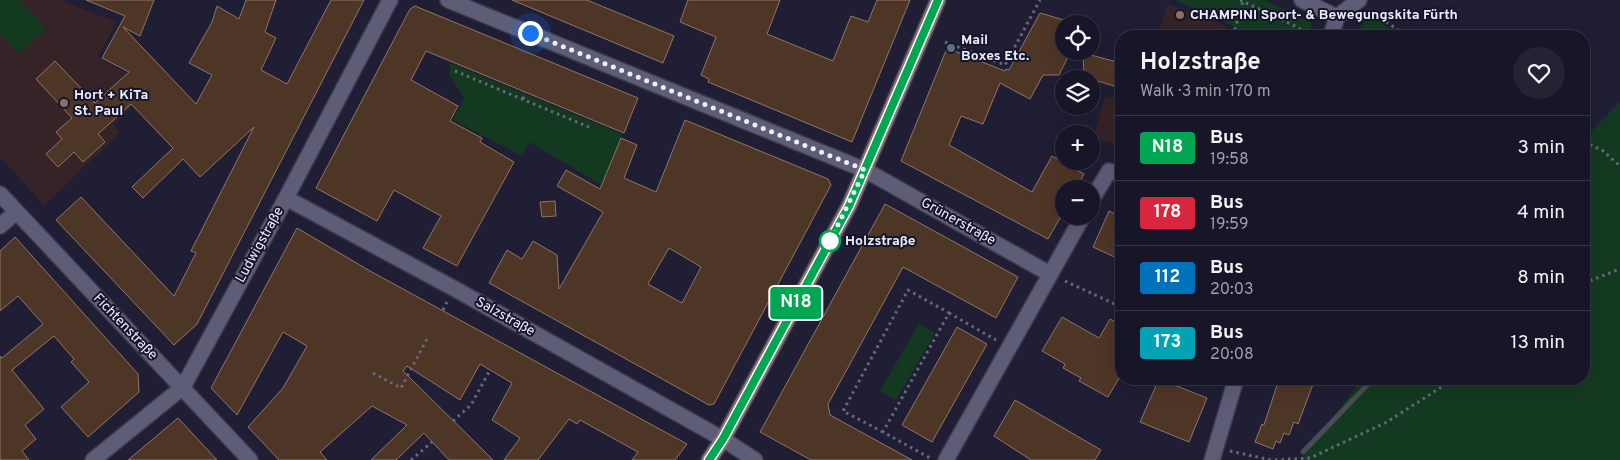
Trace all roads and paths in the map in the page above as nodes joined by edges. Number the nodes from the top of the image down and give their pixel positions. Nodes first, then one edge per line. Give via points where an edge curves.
1 (390, 0) edge
2 (448, 0) edge
3 (938, 0) edge
4 (1040, 0) edge
5 (1242, 0) edge
6 (1302, 0) edge
7 (1358, 0) edge
8 (1337, 17) junction
9 (1234, 30) edge
10 (1301, 30) edge
11 (1334, 30) edge
12 (1398, 30) edge
13 (945, 42) dead end
14 (455, 71) dead end
15 (525, 92) dead end
16 (522, 99) junction
17 (589, 127) dead end
18 (1590, 145) edge
19 (1620, 166) edge
20 (865, 170) junction
21 (1115, 172) edge
22 (1100, 186) edge
23 (0, 194) edge
24 (286, 198) junction
25 (16, 212) junction
26 (1078, 225) edge
27 (0, 226) edge
28 (1620, 269) edge
29 (1050, 274) junction
30 (1590, 281) edge
31 (1115, 304) edge
32 (949, 313) junction
33 (992, 338) dead end
34 (427, 339) dead end
35 (490, 370) dead end
36 (373, 373) dead end
37 (1234, 385) edge
38 (1445, 385) edge
39 (183, 387) junction
40 (454, 421) dead end
41 (883, 432) junction
42 (723, 439) junction
43 (432, 442) dead end
44 (1215, 454) edge
45 (940, 456) edge
46 (93, 460) edge
47 (250, 460) edge
48 (411, 460) edge
49 (709, 460) edge
50 (755, 460) edge
51 (1273, 460) edge

1 - 24 street, Ludwigstraße
2 - 20 street
3 - 20 main road
4 - 13 path via 1005,65
5 - 9 path
5 - 10 path
6 - 8 street
7 - 8 street
7 - 12 path
8 - 11 street
14 - 16 path
15 - 16 path
16 - 17 path
18 - 19 path via 1602,150
20 - 29 street, Grünerstraße
20 - 42 main road via 849,206
21 - 22 street via 1109,171
23 - 25 street, Fichtenstraße
24 - 39 street, Ludwigstraße
24 - 42 street, Salzstraße
25 - 27 street
25 - 39 street, Fichtenstraße
26 - 29 street
28 - 30 path
29 - 31 path
29 - 45 street via 1010,347
32 - 33 path
32 - 41 path
32 - 41 path via 908,290 843,411
34 - 36 path via 400,388
35 - 40 path via 471,405
37 - 44 street
38 - 51 path via 1387,422 1310,458
39 - 46 street, Ludwigstraße
39 - 47 street, Fichtenstraße
41 - 45 path via 930,458
42 - 49 main road
42 - 50 street, Salzstraße
43 - 48 path
44 - 51 path

